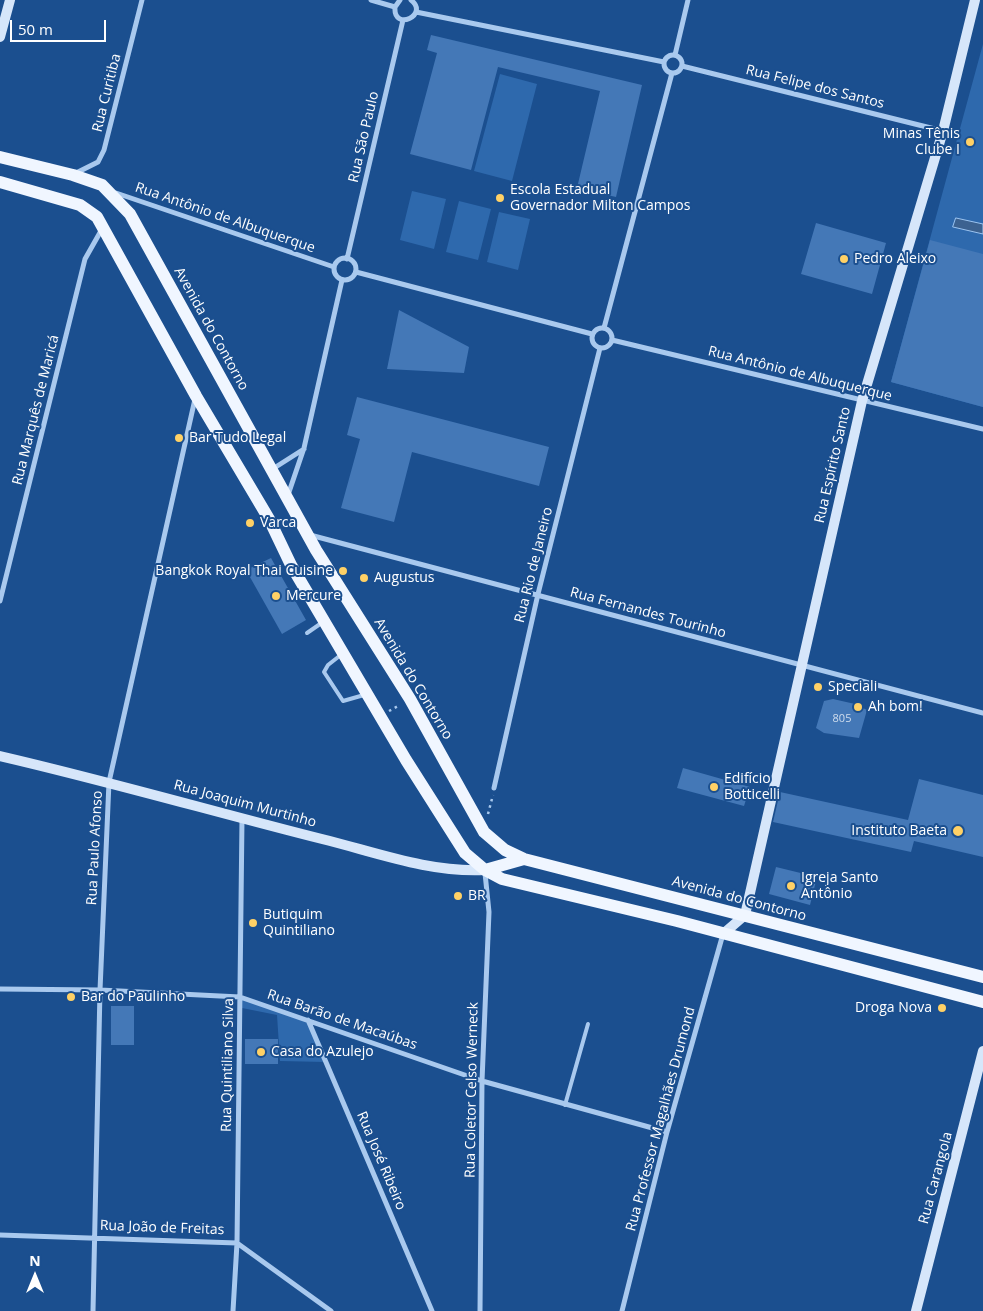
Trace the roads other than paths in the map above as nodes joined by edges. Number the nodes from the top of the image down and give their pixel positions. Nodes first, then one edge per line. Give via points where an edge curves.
1 (10, 0) edge
2 (142, 0) edge
3 (372, 0) edge
4 (400, 0) edge
5 (411, 0) edge
6 (688, 0) edge
7 (975, 0) edge
8 (394, 7) junction
9 (416, 12) junction
10 (403, 20) junction
11 (0, 36) edge
12 (675, 55) junction
13 (664, 62) junction
14 (682, 66) junction
15 (672, 73) junction
16 (943, 131) junction
17 (0, 158) edge
18 (72, 175) junction
19 (0, 182) edge
20 (108, 190) junction
21 (103, 228) junction
22 (347, 259) junction
23 (334, 267) junction
24 (356, 272) junction
25 (342, 280) junction
26 (604, 328) junction
27 (592, 334) junction
28 (612, 340) junction
29 (600, 348) junction
30 (196, 396) junction
31 (862, 401) junction
32 (983, 429) edge
33 (304, 448) junction
34 (271, 471) junction
35 (287, 498) junction
36 (307, 534) junction
37 (538, 594) junction
38 (0, 601) edge
39 (324, 621) junction
40 (307, 633) dead end
41 (344, 653) junction
42 (800, 666) junction
43 (368, 693) junction
44 (983, 713) edge
45 (0, 756) edge
46 (109, 782) junction
47 (494, 788) road end
48 (242, 819) junction
49 (524, 859) junction
50 (485, 870) junction
51 (745, 915) junction
52 (723, 934) junction
53 (983, 977) edge
54 (0, 989) edge
55 (100, 990) junction
56 (240, 997) junction
57 (983, 1002) edge
58 (308, 1020) junction
59 (588, 1024) dead end
60 (983, 1051) edge
61 (482, 1081) junction
62 (565, 1105) junction
63 (667, 1132) junction
64 (0, 1235) edge
65 (96, 1237) junction
66 (237, 1242) junction
67 (94, 1311) edge
68 (233, 1311) edge
69 (331, 1311) edge
70 (432, 1311) edge
71 (480, 1311) edge
72 (622, 1311) edge
73 (916, 1311) edge

1 - 11 street
2 - 18 street, Rua Curitiba via 104,150 98,162
3 - 8 street
4 - 8 street
5 - 9 street via 416,5
6 - 12 street
7 - 16 street, Rua Espírito Santo
8 - 10 street via 396,17
9 - 10 street via 413,18
9 - 13 street
10 - 22 street, Rua São Paulo
12 - 13 street via 667,57
12 - 14 street via 680,58
13 - 15 street via 666,70
14 - 15 street
14 - 16 street, Rua Felipe dos Santos
15 - 26 street
16 - 31 street, Rua Espírito Santo
17 - 18 main road, Avenida do Contorno
18 - 20 main road, Avenida do Contorno
19 - 21 main road via 80,206 97,217
20 - 23 street, Rua Antônio de Albuquerque
20 - 34 main road, Avenida do Contorno via 130,214
21 - 30 main road
21 - 38 street, Rua Marquês de Maricá via 85,259
22 - 23 street via 340,259
22 - 24 street via 353,262
23 - 25 street via 336,276
24 - 25 street via 349,280
24 - 27 street
25 - 33 street
26 - 27 street
26 - 28 street via 611,333
27 - 29 street via 594,345
28 - 29 street via 609,346
28 - 31 street, Rua Antônio de Albuquerque
29 - 37 street, Rua Rio de Janeiro
30 - 39 main road
30 - 46 street, Rua Paulo Afonso
31 - 32 street, Rua Antônio de Albuquerque
31 - 42 street, Rua Espírito Santo
33 - 34 street
33 - 35 street
34 - 35 main road, Avenida do Contorno
35 - 36 main road, Avenida do Contorno
36 - 37 street, Rua Fernandes Tourinho
36 - 49 main road, Avenida do Contorno via 410,699 484,832 505,850
37 - 42 street, Rua Fernandes Tourinho
37 - 47 street, Rua Rio de Janeiro
39 - 40 lane
39 - 41 main road
41 - 43 main road
41 - 43 lane via 324,672 340,698 349,701
42 - 44 street, Rua Fernandes Tourinho
42 - 51 street, Rua Espírito Santo
43 - 50 main road via 451,832 465,853
45 - 46 street, Rua Joaquim Murtinho
46 - 48 street, Rua Joaquim Murtinho
46 - 55 street, Rua Paulo Afonso
48 - 50 street, Rua Joaquim Murtinho via 427,866
48 - 56 street, Rua Quintiliano Silva
49 - 50 main road
49 - 51 main road, Avenida do Contorno
50 - 52 main road via 502,879
50 - 61 street, Rua Coletor Celso Werneck via 489,912
51 - 52 street
51 - 53 main road, Avenida do Contorno
52 - 57 main road
52 - 63 street, Rua Professor Magalhães Drumond
54 - 55 street, Rua Barão de Macaúbas
55 - 56 street, Rua Barão de Macaúbas
55 - 65 street, Rua Paulo Afonso
56 - 58 street, Rua Barão de Macaúbas
56 - 66 street, Rua Quintiliano Silva
58 - 61 street, Rua Barão de Macaúbas
58 - 70 street, Rua José Ribeiro
59 - 62 lane
60 - 73 street, Rua Carangola
61 - 62 street, Rua Barão de Macaúbas
61 - 71 street, Rua Coletor Celso Werneck
62 - 63 street, Rua Barão de Macaúbas
63 - 72 street, Rua Professor Magalhães Drumond
64 - 65 street, Rua João de Freitas
65 - 66 street, Rua João de Freitas
65 - 67 street, Rua Paulo Afonso
66 - 68 street, Rua Quintiliano Silva
66 - 69 street, Rua João de Freitas

